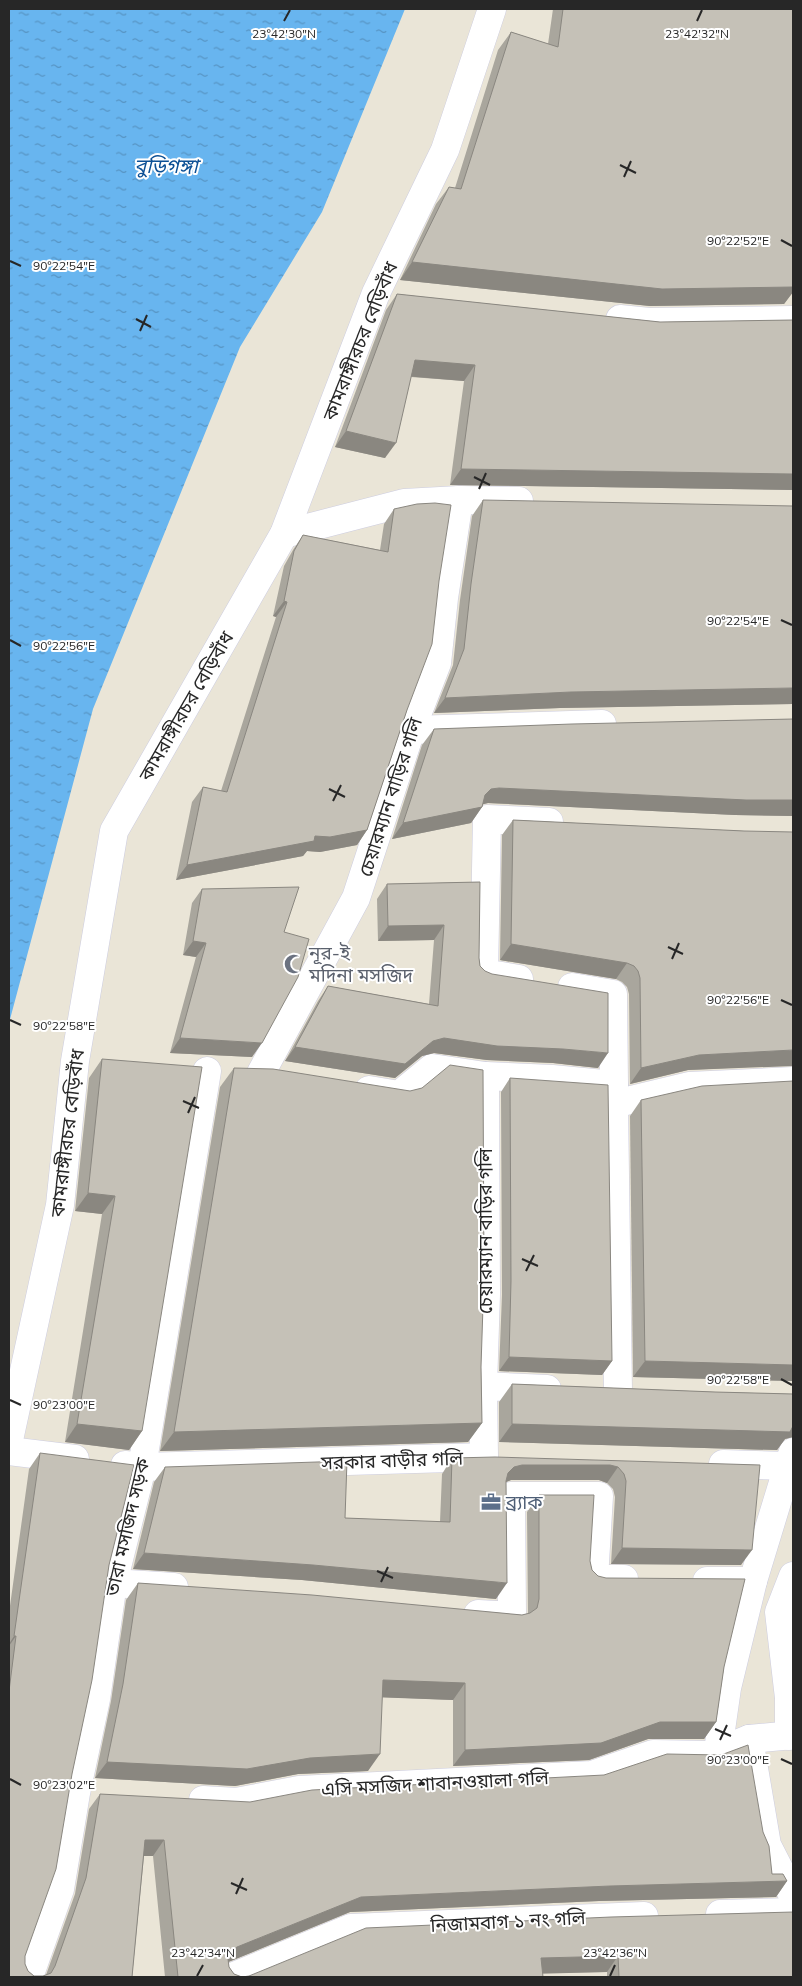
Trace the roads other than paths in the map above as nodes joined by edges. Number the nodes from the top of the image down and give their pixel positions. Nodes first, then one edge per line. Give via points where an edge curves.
1 (492, 9) edge
2 (376, 293) junction
3 (405, 296) edge
4 (600, 316) edge
5 (793, 320) edge
6 (459, 500) junction
7 (548, 502) edge
8 (284, 534) junction
9 (628, 723) edge
10 (411, 730) junction
11 (576, 823) edge
12 (75, 1061) junction
13 (103, 1063) edge
14 (179, 1069) edge
15 (207, 1071) junction
16 (260, 1073) junction
17 (485, 1076) junction
18 (288, 1077) edge
19 (793, 1081) edge
20 (344, 1086) edge
21 (614, 1094) junction
22 (483, 1386) junction
23 (618, 1392) junction
24 (646, 1393) edge
25 (9, 1440) edge
26 (9, 1451) edge
27 (484, 1457) junction
28 (513, 1458) edge
29 (790, 1459) edge
30 (697, 1464) edge
31 (142, 1467) junction
32 (793, 1576) edge
33 (654, 1580) edge
34 (683, 1580) edge
35 (753, 1581) junction
36 (113, 1583) junction
37 (202, 1589) edge
38 (457, 1612) edge
39 (791, 1736) edge
40 (749, 1739) junction
41 (718, 1751) junction
42 (76, 1793) junction
43 (104, 1795) edge
44 (180, 1799) edge
45 (793, 1896) edge
46 (793, 1912) edge
47 (694, 1915) edge
48 (666, 1916) edge
49 (29, 1977) edge
50 (232, 1977) edge

1 - 2 street, কামরাঙ্গীরচর বেড়িবাঁধ via 445,150
2 - 3 street
2 - 8 street, কামরাঙ্গীরচর বেড়িবাঁধ
4 - 5 street via 649,322
6 - 7 street
6 - 8 street via 404,503
6 - 10 street, চেয়ারম্যান বাড়ির গলি via 437,663
8 - 12 street, কামরাঙ্গীরচর বেড়িবাঁধ via 114,831
9 - 10 street
10 - 16 street, চেয়ারম্যান বাড়ির গলি via 356,898
11 - 21 street via 487,819 484,973 613,994
12 - 13 street
12 - 25 street, কামরাঙ্গীরচর বেড়িবাঁধ via 60,1205
14 - 15 street
15 - 16 street
15 - 31 street, তারা মসজিদ সড়ক
16 - 18 street
17 - 20 street via 432,1068 399,1095
17 - 21 street via 552,1079
17 - 22 street, চেয়ারম্যান বাড়ির গলি
19 - 21 street
21 - 23 street
22 - 23 street
22 - 27 street, সরকার বাড়ীর গলি
23 - 24 street
26 - 31 street, সরকার বাড়ীর গলি
27 - 28 street
27 - 31 street, সরকার বাড়ীর গলি
29 - 30 street
29 - 35 street
31 - 36 street, তারা মসজিদ সড়ক
32 - 39 street via 779,1612
33 - 38 street via 594,1579 599,1496 512,1496 512,1616
34 - 35 street
35 - 41 street via 727,1688
36 - 37 street
36 - 42 street, তারা মসজিদ সড়ক via 96,1699
39 - 40 street, এসি মসজিদ শাবানওয়ালা গলি
40 - 41 street, এসি মসজিদ শাবানওয়ালা গলি
40 - 45 street via 767,1845
41 - 44 street, এসি মসজিদ শাবানওয়ালা গলি via 710,1755 653,1754 592,1775 299,1790 236,1802
42 - 43 street
42 - 49 street, তারা মসজিদ সড়ক via 60,1889
46 - 47 street
48 - 50 street, নিজামবাগ ১ নং গলি via 351,1928

